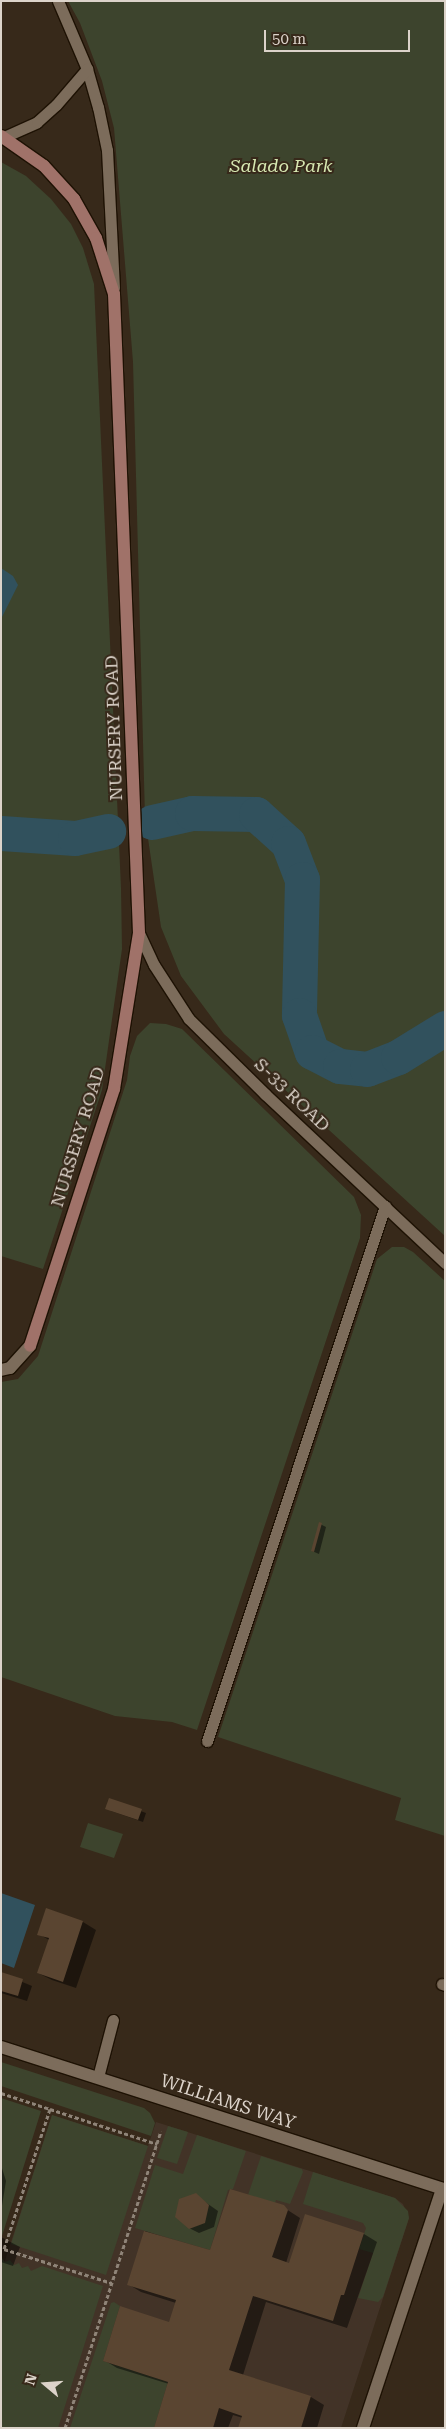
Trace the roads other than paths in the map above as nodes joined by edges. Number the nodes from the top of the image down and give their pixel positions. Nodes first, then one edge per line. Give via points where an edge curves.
1 (58, 1) edge
2 (87, 69) junction
3 (3, 136) edge
4 (114, 294) junction
5 (139, 933) junction
6 (385, 1206) junction
7 (445, 1263) edge
8 (1, 1370) edge
9 (207, 1741) dead end
10 (113, 2020) dead end
11 (1, 2047) edge
12 (98, 2077) junction
13 (444, 2187) edge
14 (363, 2428) edge

1 - 2 lane
2 - 3 lane via 37,122
2 - 4 lane via 107,150
3 - 4 street, NURSERY ROAD via 44,166 74,199 96,238
4 - 5 street, NURSERY ROAD
5 - 6 lane, S-33 ROAD via 154,966 189,1019
5 - 8 street, NURSERY ROAD via 114,1089 30,1346 10,1368
6 - 7 lane, S-33 ROAD
6 - 9 lane
10 - 12 lane
11 - 12 street, WILLIAMS WAY
12 - 13 street, WILLIAMS WAY
13 - 14 street

